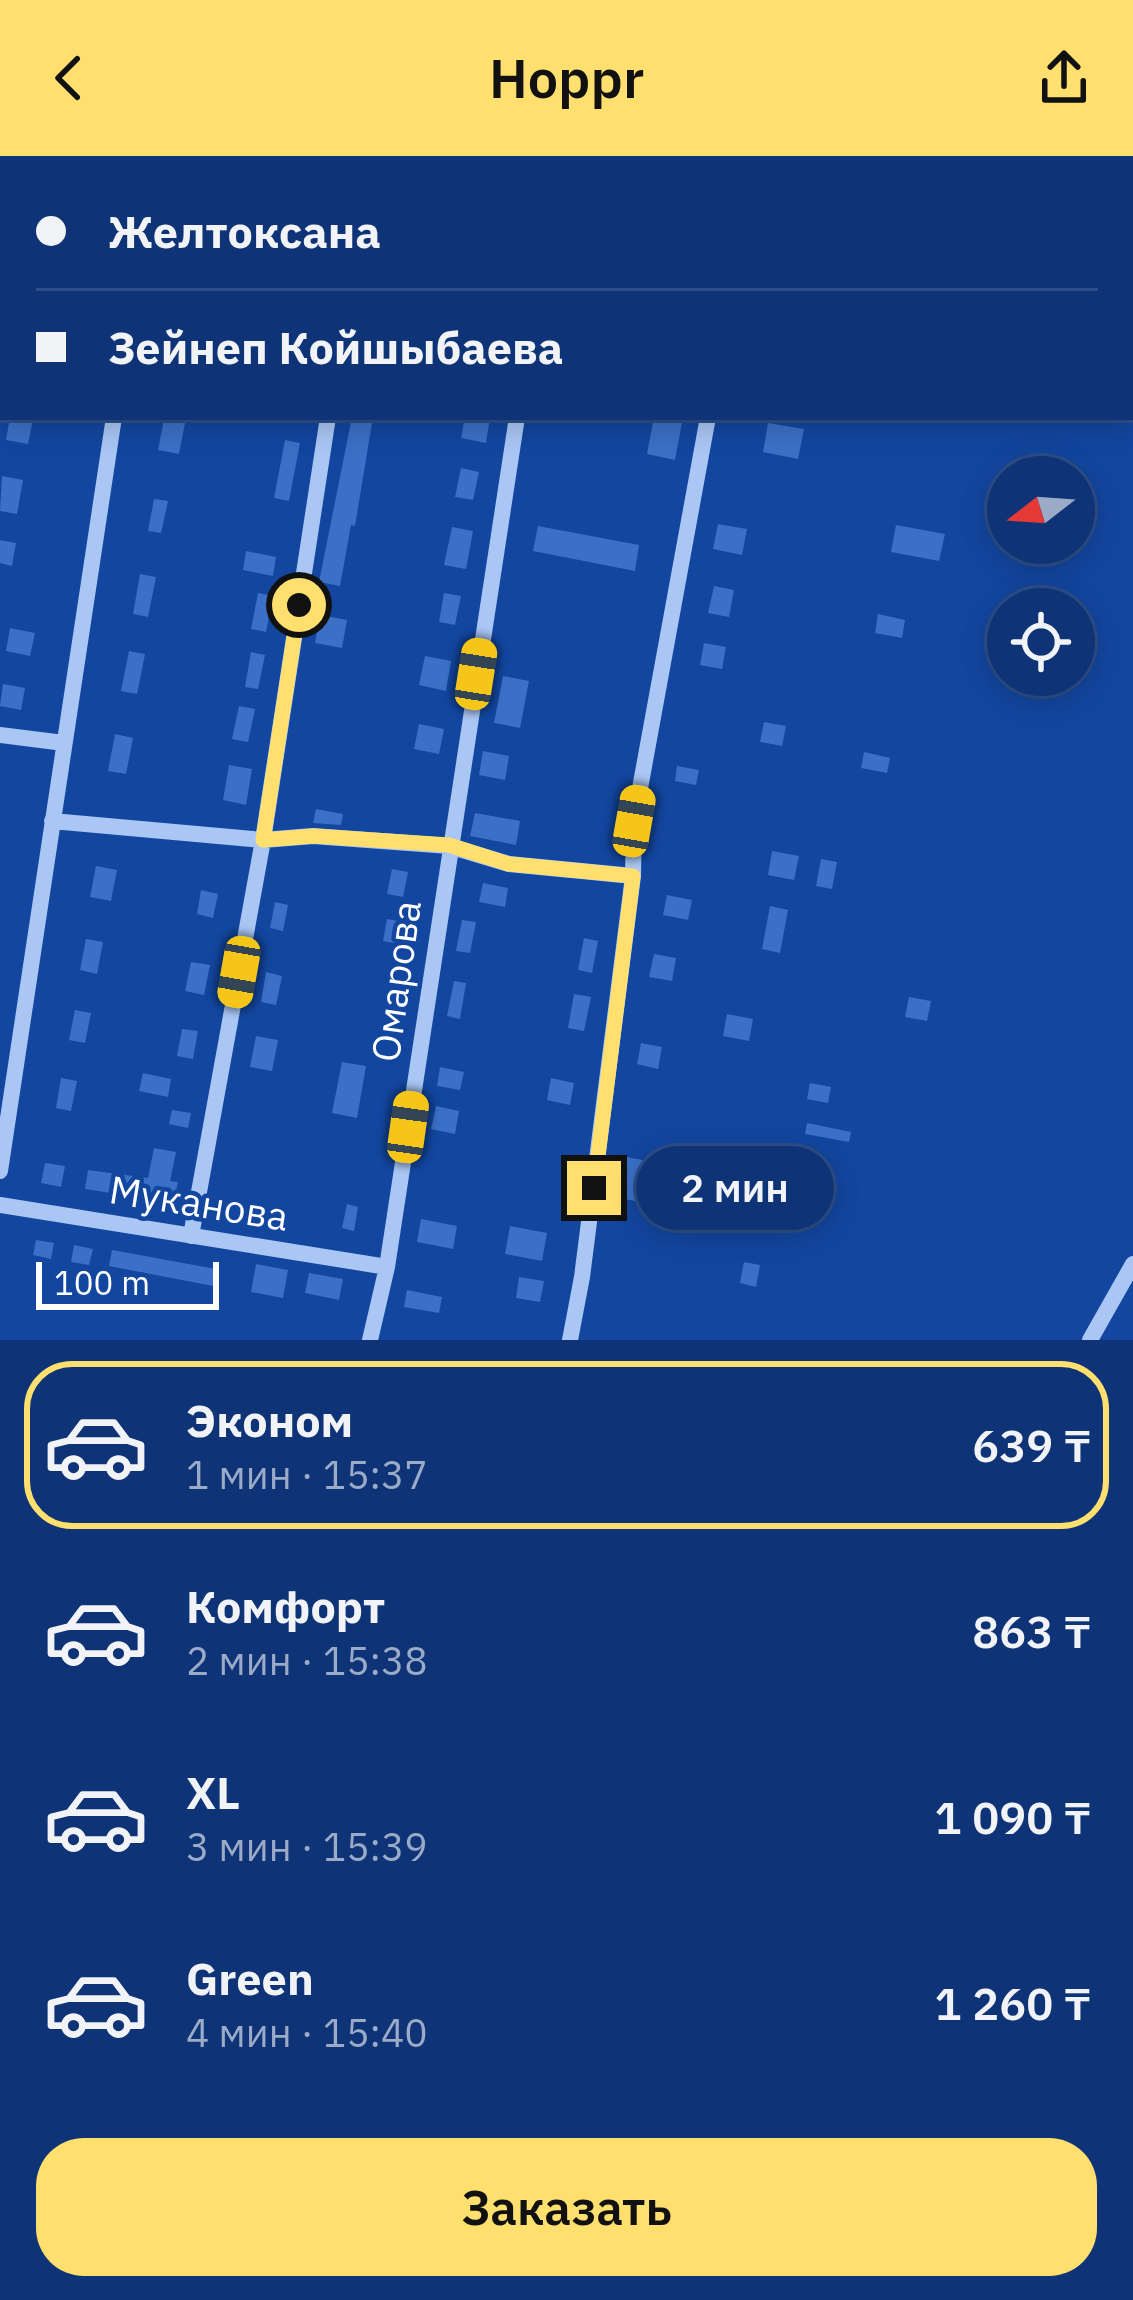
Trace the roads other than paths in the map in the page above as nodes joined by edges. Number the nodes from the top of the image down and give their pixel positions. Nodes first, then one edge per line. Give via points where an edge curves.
1 (114, 420) edge
2 (328, 420) edge
3 (517, 420) edge
4 (707, 420) edge
5 (0, 735) edge
6 (64, 743) junction
7 (52, 821) junction
8 (263, 840) junction
9 (449, 845) junction
10 (633, 876) junction
11 (0, 1171) edge
12 (0, 1205) edge
13 (191, 1235) junction
14 (1133, 1264) edge
15 (387, 1267) junction
16 (370, 1340) edge
17 (570, 1340) edge
18 (1090, 1340) edge

1 - 6 street
2 - 8 street
3 - 9 street, Омарова
4 - 10 street via 634,821
5 - 6 street
6 - 7 street
7 - 8 street
7 - 11 street
8 - 9 street
8 - 13 street
9 - 10 street via 509,864
9 - 15 street, Омарова
10 - 17 street
12 - 13 street, Муканова
13 - 15 street, Муканова
14 - 18 street
15 - 16 street, Омарова

